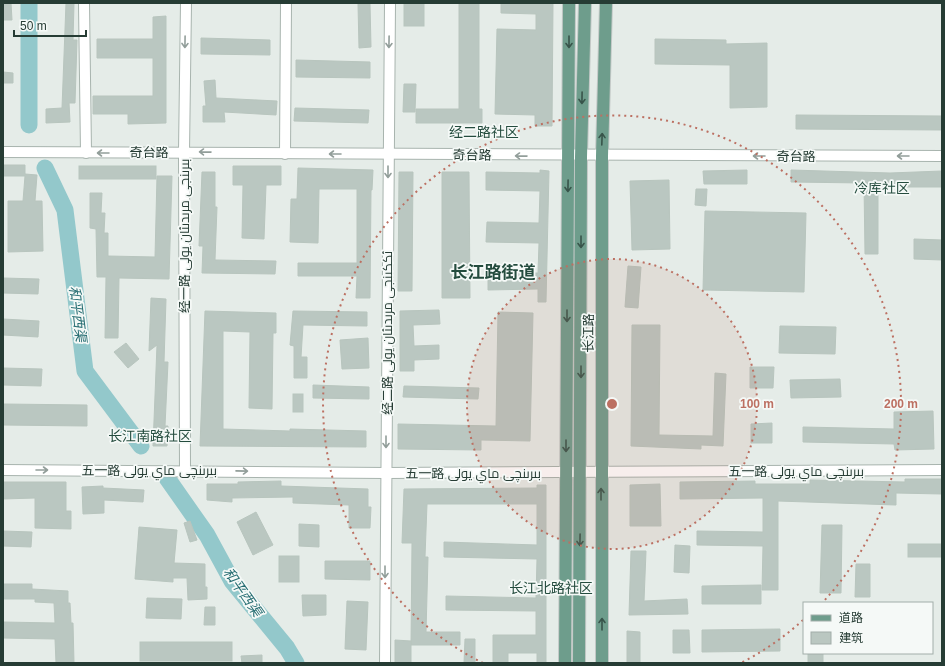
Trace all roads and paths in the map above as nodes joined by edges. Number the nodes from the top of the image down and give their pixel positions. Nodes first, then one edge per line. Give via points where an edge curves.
1 (84, 3) edge
2 (186, 3) edge
3 (286, 3) edge
4 (390, 3) edge
5 (569, 3) edge
6 (585, 3) edge
7 (606, 3) edge
8 (3, 152) edge
9 (184, 152) junction
10 (86, 153) junction
11 (285, 154) junction
12 (388, 154) junction
13 (568, 156) junction
14 (581, 156) junction
15 (602, 156) junction
16 (942, 156) edge
17 (3, 470) edge
18 (185, 470) junction
19 (942, 470) edge
20 (601, 472) junction
21 (386, 473) junction
22 (566, 473) junction
23 (581, 473) junction
24 (385, 663) edge
25 (565, 663) edge
26 (579, 663) edge
27 (602, 663) edge

1 - 10 street
2 -> 9 street, 经一路 بىرىنجى مرىدىئان يولى
3 - 11 street
4 -> 12 street, 经二路 ئككىنجى مرىدىئان يولى
5 -> 13 main road
6 -> 14 main road, 长江路
15 -> 7 main road, 长江路
8 - 10 street, 奇台路
9 -> 10 street, 奇台路
11 -> 9 street, 奇台路
9 - 18 street, 经一路 بىرىنجى مرىدىئان يولى
12 -> 11 street, 奇台路
13 -> 12 street, 奇台路
12 -> 21 street, 经二路 ئككىنجى مرىدىئان يولى
13 - 14 street, 奇台路
13 -> 22 main road
14 - 15 street, 奇台路
14 -> 23 main road, 长江路
16 -> 15 street, 奇台路
15 - 20 main road, 长江路
17 -> 18 street, 五一路 بىرىنچى ماي يولى
18 -> 21 street, 五一路 بىرىنچى ماي يولى
19 - 20 street, 五一路 بىرىنچى ماي يولى
20 - 23 street, 五一路 بىرىنچى ماي يولى
27 -> 20 main road, 长江路
21 - 22 street, 五一路 بىرىنچى ماي يولى
21 -> 24 street, 经二路 ئككىنجى مرىدىئان يولى
22 - 23 street, 五一路 بىرىنچى ماي يولى
22 - 25 main road
23 -> 26 main road, 长江路

